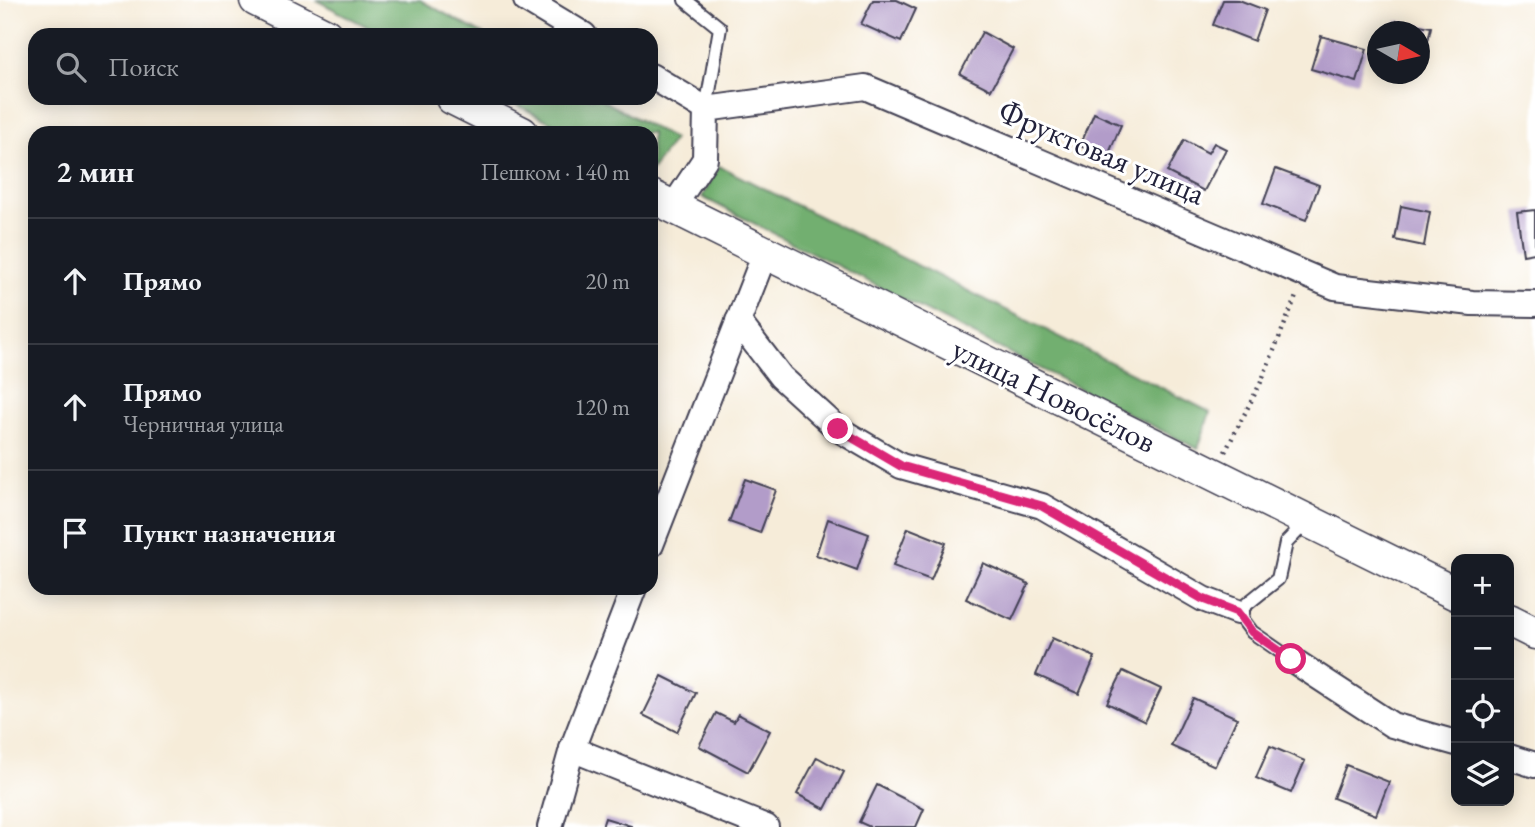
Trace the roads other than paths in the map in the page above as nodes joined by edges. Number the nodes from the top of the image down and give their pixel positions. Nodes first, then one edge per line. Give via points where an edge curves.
1 (256, 0) edge
2 (526, 0) edge
3 (685, 0) edge
4 (312, 28) edge
5 (572, 28) edge
6 (658, 80) edge
7 (466, 105) edge
8 (706, 109) junction
9 (508, 126) edge
10 (662, 202) edge
11 (765, 253) junction
12 (1535, 304) edge
13 (738, 321) junction
14 (1307, 520) junction
15 (658, 527) edge
16 (1451, 592) edge
17 (631, 595) edge
18 (1237, 612) junction
19 (1514, 622) edge
20 (1535, 633) edge
21 (1291, 659) joint
22 (1451, 742) edge
23 (572, 749) junction
24 (1514, 759) edge
25 (1535, 765) edge
26 (550, 827) edge
27 (766, 827) edge

1 - 4 street
2 - 5 street
3 - 8 lane via 720,28
6 - 8 street
7 - 9 street
8 - 10 street via 705,159
8 - 12 street, Фруктовая улица via 865,87 1335,287 1472,303
10 - 11 street, улица Новосёлов
11 - 13 street
11 - 14 street, улица Новосёлов
13 - 15 street
13 - 18 street via 781,377 838,429 890,460 1042,506 1203,599
14 - 16 street, улица Новосёлов
14 - 18 lane via 1286,543 1278,579
17 - 23 street
18 - 21 lane via 1252,632
19 - 20 street
21 - 22 street via 1392,725
23 - 26 street
23 - 27 street
24 - 25 street

